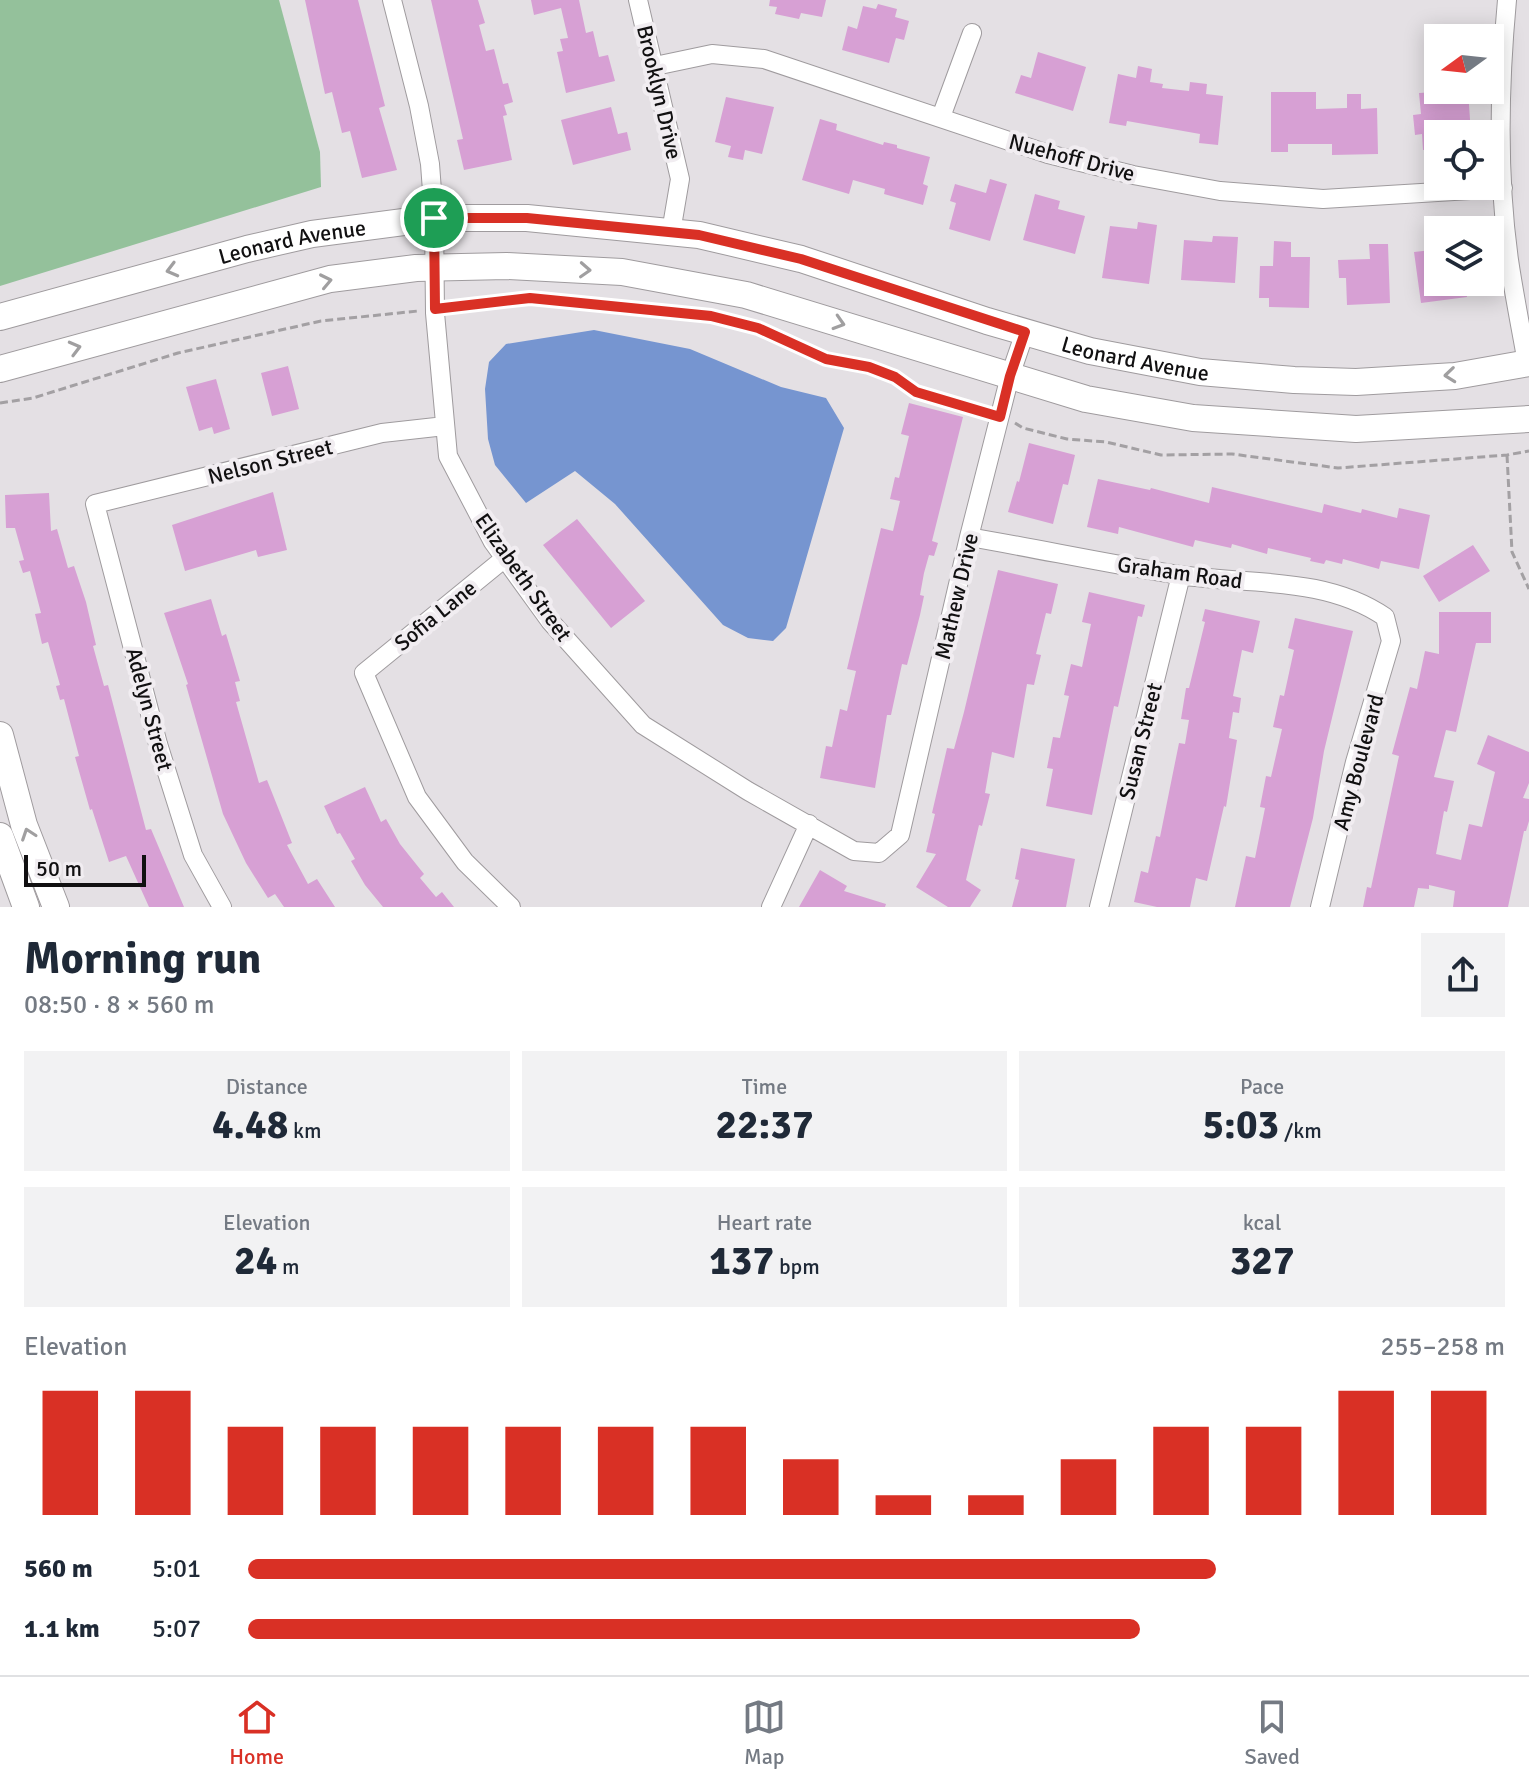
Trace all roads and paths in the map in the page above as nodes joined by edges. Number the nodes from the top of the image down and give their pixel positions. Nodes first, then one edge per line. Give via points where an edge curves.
1 (392, 0) edge
2 (638, 0) edge
3 (1507, 0) edge
4 (972, 33) dead end
5 (655, 66) junction
6 (941, 117) junction
7 (1501, 120) edge
8 (1424, 193) edge
9 (1504, 200) edge
10 (434, 218) junction
11 (671, 232) junction
12 (435, 267) junction
13 (435, 309) junction
14 (0, 317) edge
15 (1025, 332) junction
16 (1528, 367) edge
17 (0, 369) edge
18 (1010, 376) junction
19 (0, 403) edge
20 (1000, 417) junction
21 (1529, 419) edge
22 (445, 426) junction
23 (1529, 451) edge
24 (1507, 455) junction
25 (95, 504) joint
26 (969, 537) junction
27 (505, 558) junction
28 (1181, 575) junction
29 (1529, 589) edge
30 (1385, 617) joint
31 (0, 735) edge
32 (809, 824) junction
33 (0, 836) edge
34 (879, 853) joint
35 (26, 907) edge
36 (56, 907) edge
37 (222, 907) edge
38 (511, 907) edge
39 (771, 907) edge
40 (1099, 907) edge
41 (1320, 907) edge

1 - 10 street, Elizabeth Street via 419,106
2 - 5 street, Brooklyn Drive
3 - 7 street
4 - 6 street
5 - 6 street, Nuehoff Drive via 712,54 764,59
5 - 11 street, Brooklyn Drive via 680,179
6 - 8 street, Nuehoff Drive via 1048,154 1220,191 1323,199
9 - 16 street
10 - 11 street, Leonard Avenue via 527,218
10 - 12 street, Elizabeth Street
10 -> 14 street, Leonard Avenue via 312,234
11 - 15 street, Leonard Avenue via 801,259
12 - 13 street, Elizabeth Street
17 -> 12 street, Leonard Avenue via 330,279
12 -> 18 street, Leonard Avenue via 622,272 746,295
13 - 19 path via 321,321 178,353 33,398
13 - 20 path via 530,298 711,316 758,328 826,359 869,367 916,392
13 - 22 street, Elizabeth Street
16 -> 15 street, Leonard Avenue via 1356,382 1294,380 1200,372 1090,351
15 - 18 street, Mathew Drive
18 - 20 street, Mathew Drive
18 - 21 street, Leonard Avenue via 1086,399 1193,418 1356,429
20 - 24 path via 1067,439 1161,455 1232,454 1338,468
20 - 26 street, Mathew Drive
22 - 25 street, Nelson Street via 382,433
22 - 27 street, Elizabeth Street via 448,456
23 - 24 path
24 - 29 path via 1512,552
25 - 37 street, Adelyn Street via 193,855
26 - 28 street, Graham Road
26 - 34 street, Mathew Drive via 900,835
27 - 32 street, Elizabeth Street via 550,621 643,725
27 - 38 street, Sofia Lane via 364,673 417,797 465,862
28 - 30 street, Graham Road via 1321,588 1363,602
28 - 40 street, Susan Street
30 - 41 street, Amy Boulevard via 1391,641
36 -> 31 street via 24,825
32 - 34 street, Elizabeth Street via 854,851
32 - 39 street
33 - 35 street

